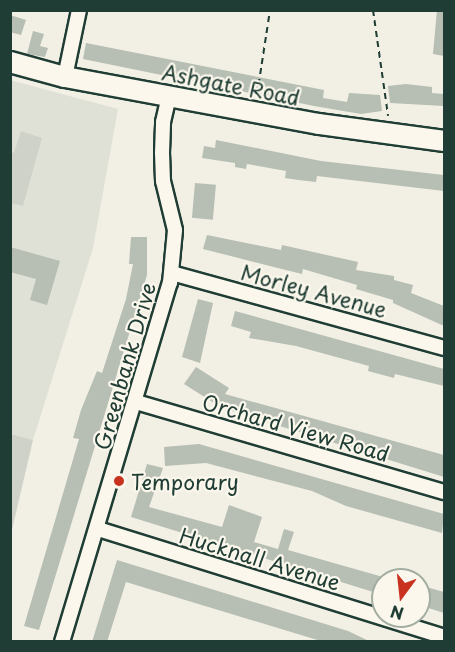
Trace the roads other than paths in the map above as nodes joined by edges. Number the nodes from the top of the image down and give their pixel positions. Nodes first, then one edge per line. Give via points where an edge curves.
1 (79, 10) edge
2 (10, 62) edge
3 (65, 77) junction
4 (169, 97) junction
5 (444, 141) edge
6 (172, 273) junction
7 (444, 348) edge
8 (135, 402) junction
9 (444, 492) edge
10 (98, 529) junction
11 (421, 636) edge
12 (444, 637) edge
13 (62, 642) edge

1 - 3 street
2 - 3 street, Ashgate Road
3 - 4 street, Ashgate Road
4 - 5 street, Ashgate Road
4 - 6 street, Greenbank Drive via 162,153 163,181 175,230
6 - 7 street, Morley Avenue
6 - 8 street, Greenbank Drive
8 - 9 street, Orchard View Road
8 - 10 street, Greenbank Drive
10 - 11 street, Hucknall Avenue
10 - 13 street, Greenbank Drive
11 - 12 street, Hucknall Avenue

